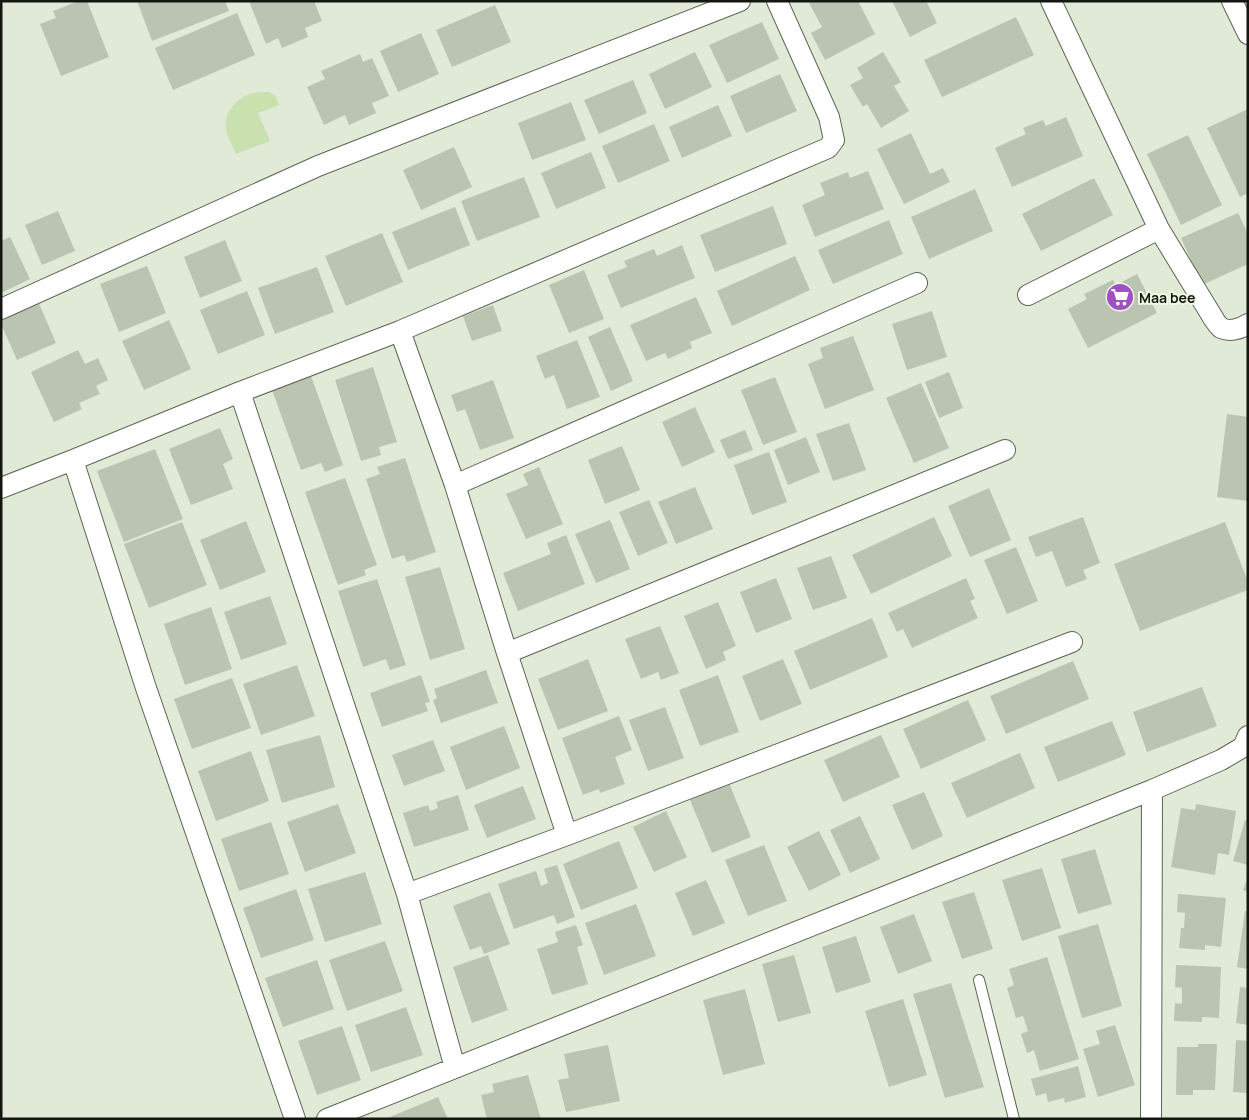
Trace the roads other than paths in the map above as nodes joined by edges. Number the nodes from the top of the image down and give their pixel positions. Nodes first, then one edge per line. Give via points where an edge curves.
1 (740, 1) edge
2 (777, 1) edge
3 (1051, 1) edge
4 (1232, 1) edge
5 (1248, 34) edge
6 (1159, 229) junction
7 (917, 283) dead end
8 (1028, 295) dead end
9 (1, 309) edge
10 (1248, 324) edge
11 (400, 331) junction
12 (240, 392) junction
13 (1005, 450) dead end
14 (73, 460) junction
15 (455, 486) junction
16 (1, 488) edge
17 (1072, 642) dead end
18 (508, 653) junction
19 (1248, 736) edge
20 (1152, 790) junction
21 (567, 834) junction
22 (407, 894) junction
23 (979, 980) dead end
24 (455, 1068) junction
25 (294, 1119) edge
26 (327, 1119) edge
27 (1014, 1119) edge
28 (1151, 1119) edge

1 - 9 street via 318,166
2 - 11 street via 829,117 834,140 828,148
3 - 6 street
4 - 5 street
6 - 8 street
6 - 10 street via 1221,328 1230,330
7 - 15 street
11 - 12 street
11 - 15 street
12 - 14 street
12 - 22 street
13 - 18 street
14 - 16 street
14 - 25 street via 146,688
15 - 18 street
17 - 21 street
18 - 21 street
19 - 20 street via 1244,747 1222,760
20 - 24 street
20 - 28 street
21 - 22 street
22 - 24 street
23 - 27 lane
24 - 26 street

